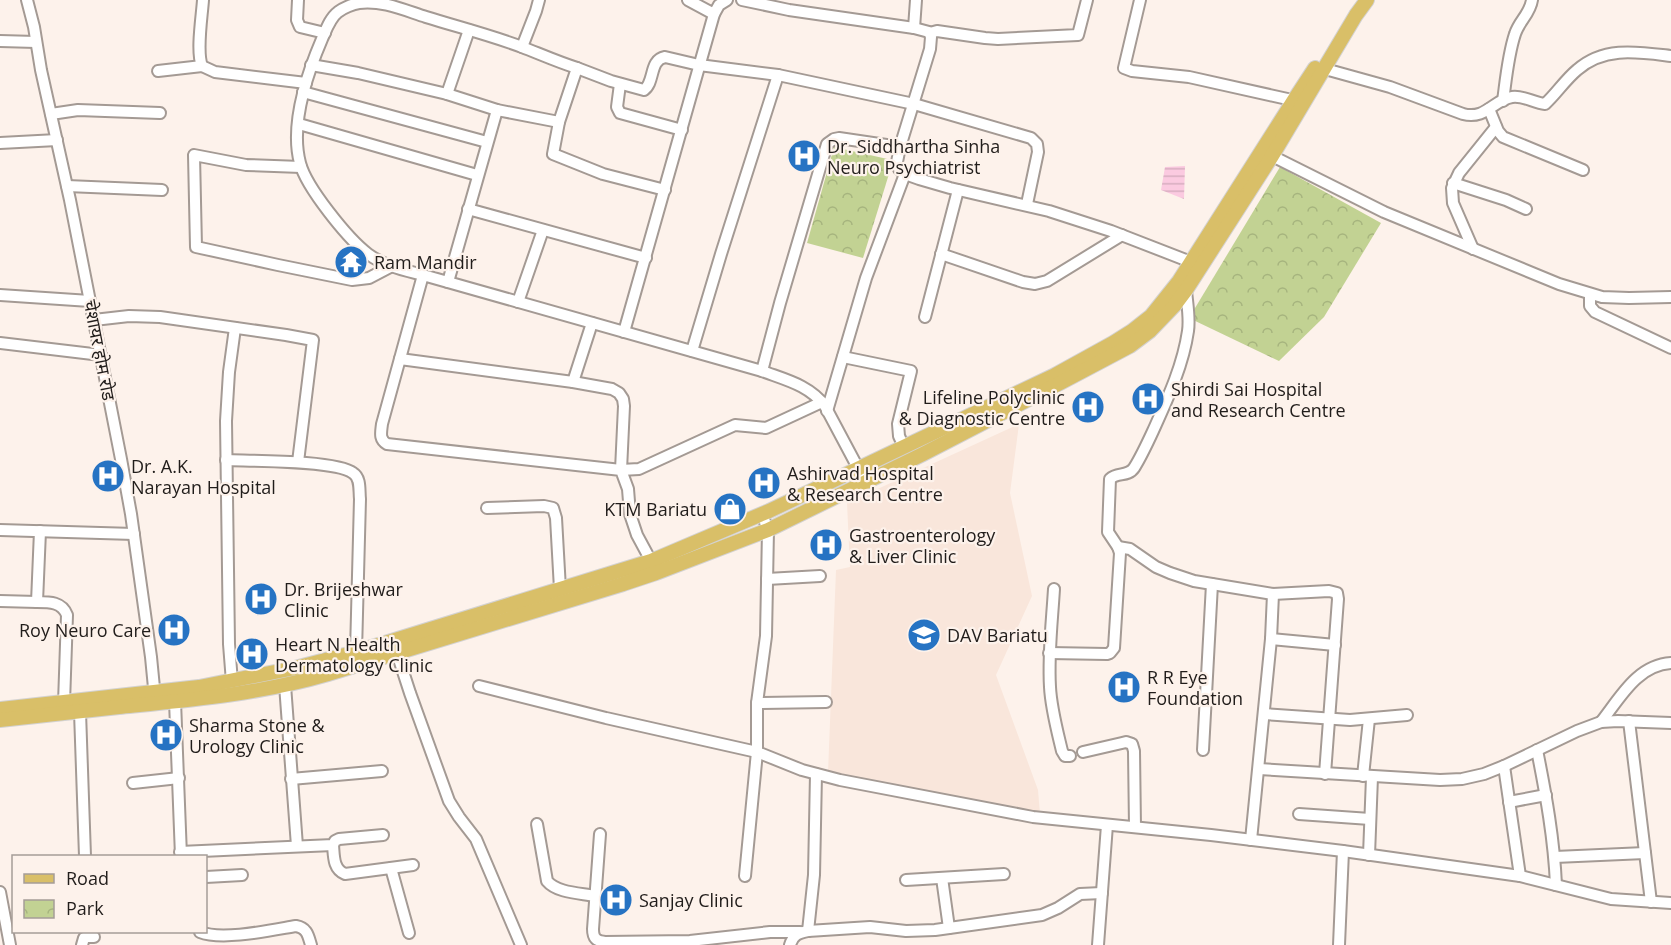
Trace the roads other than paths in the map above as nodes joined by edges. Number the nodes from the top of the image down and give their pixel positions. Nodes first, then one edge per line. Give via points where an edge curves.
1 (27, 0) edge
2 (203, 0) edge
3 (298, 0) edge
4 (539, 0) edge
5 (688, 0) edge
6 (727, 0) edge
7 (742, 0) edge
8 (916, 0) edge
9 (1087, 0) edge
10 (1140, 0) edge
11 (1358, 0) edge
12 (1367, 0) edge
13 (1532, 0) edge
14 (374, 2) edge
15 (714, 14) junction
16 (914, 28) junction
17 (469, 30) junction
18 (325, 33) junction
19 (930, 33) junction
20 (0, 41) edge
21 (36, 42) junction
22 (522, 47) junction
23 (1671, 56) edge
24 (311, 65) junction
25 (699, 65) junction
26 (202, 66) junction
27 (577, 68) junction
28 (1325, 69) junction
29 (158, 71) dead end
30 (778, 75) junction
31 (621, 84) junction
32 (305, 88) junction
33 (447, 94) junction
34 (1503, 101) junction
35 (1299, 102) junction
36 (914, 104) junction
37 (1490, 109) junction
38 (496, 110) junction
39 (160, 113) dead end
40 (51, 114) junction
41 (560, 122) junction
42 (299, 124) junction
43 (1496, 127) junction
44 (682, 130) junction
45 (57, 140) junction
46 (487, 142) junction
47 (0, 143) edge
48 (900, 147) junction
49 (1272, 156) junction
50 (301, 167) junction
51 (1583, 170) dead end
52 (905, 174) junction
53 (477, 175) junction
54 (1453, 183) junction
55 (67, 186) junction
56 (162, 190) dead end
57 (665, 190) junction
58 (958, 190) junction
59 (1027, 204) junction
60 (468, 209) junction
61 (1526, 209) dead end
62 (543, 230) junction
63 (1122, 235) junction
64 (1473, 249) junction
65 (941, 254) junction
66 (646, 258) junction
67 (1191, 262) junction
68 (390, 267) junction
69 (423, 275) junction
70 (448, 282) junction
71 (1186, 290) junction
72 (1590, 294) junction
73 (0, 295) edge
74 (1671, 297) edge
75 (90, 301) junction
76 (518, 302) junction
77 (925, 317) dead end
78 (94, 320) junction
79 (592, 323) junction
80 (236, 328) junction
81 (624, 332) junction
82 (0, 343) edge
83 (1671, 348) edge
84 (692, 351) junction
85 (101, 355) junction
86 (843, 357) junction
87 (400, 359) junction
88 (762, 371) junction
89 (573, 382) junction
90 (825, 406) junction
91 (904, 447) junction
92 (921, 447) junction
93 (226, 460) junction
94 (298, 462) junction
95 (858, 468) junction
96 (621, 470) junction
97 (861, 483) junction
98 (487, 508) dead end
99 (762, 514) junction
100 (0, 530) edge
101 (768, 530) junction
102 (40, 531) junction
103 (134, 534) junction
104 (1118, 547) junction
105 (651, 561) junction
106 (819, 576) dead end
107 (767, 579) junction
108 (1212, 584) junction
109 (560, 589) junction
110 (1054, 590) dead end
111 (1273, 594) junction
112 (0, 601) edge
113 (37, 602) junction
114 (1271, 639) junction
115 (1335, 645) junction
116 (356, 652) junction
117 (1049, 652) junction
118 (397, 653) junction
119 (1671, 663) edge
120 (232, 682) junction
121 (285, 685) junction
122 (479, 686) dead end
123 (155, 699) junction
124 (176, 701) junction
125 (826, 702) dead end
126 (64, 703) junction
127 (757, 703) junction
128 (0, 709) edge
129 (80, 712) junction
130 (1264, 714) junction
131 (1407, 715) dead end
132 (1329, 719) junction
133 (1369, 719) junction
134 (0, 720) edge
135 (1629, 721) junction
136 (1601, 722) junction
137 (1671, 723) edge
138 (1203, 750) dead end
139 (1537, 750) junction
140 (757, 752) junction
141 (1083, 752) dead end
142 (1070, 756) dead end
143 (1504, 766) junction
144 (1259, 769) junction
145 (382, 771) dead end
146 (816, 774) junction
147 (1325, 774) junction
148 (1368, 776) junction
149 (179, 778) junction
150 (291, 779) junction
151 (134, 783) dead end
152 (1546, 795) junction
153 (1509, 802) junction
154 (1299, 814) dead end
155 (1370, 819) junction
156 (537, 824) dead end
157 (1107, 825) junction
158 (1135, 827) junction
159 (600, 834) dead end
160 (383, 835) dead end
161 (1251, 840) junction
162 (333, 845) junction
163 (297, 846) junction
164 (1343, 851) junction
165 (1645, 853) junction
166 (181, 854) edge
167 (85, 855) edge
168 (1369, 855) junction
169 (1555, 857) junction
170 (413, 866) dead end
171 (391, 868) junction
172 (1004, 874) dead end
173 (242, 875) dead end
174 (745, 876) dead end
175 (1520, 876) junction
176 (207, 877) edge
177 (942, 878) junction
178 (906, 880) dead end
179 (1556, 885) junction
180 (0, 892) edge
181 (1102, 892) junction
182 (595, 896) junction
183 (1651, 902) junction
184 (1671, 903) edge
185 (949, 928) junction
186 (804, 932) junction
187 (204, 933) edge
188 (409, 933) dead end
189 (95, 938) edge
190 (10, 945) edge
191 (82, 945) edge
192 (311, 945) edge
193 (520, 945) edge
194 (790, 945) edge
195 (1098, 945) edge
196 (1339, 945) edge

1 - 21 street, चेशायर होम रोड
2 - 26 street via 199,60
3 - 18 street via 300,27
4 - 22 street
5 - 15 street
6 - 15 street
7 - 16 street
8 - 16 street
9 - 19 street via 1078,35 998,39
10 - 35 street via 1124,68 1189,77
11 - 35 main road
12 - 28 main road
13 - 34 street via 1513,38
14 - 17 street
14 - 18 street via 357,3 338,12
15 - 25 street
16 - 19 street
17 - 22 street
17 - 33 street
18 - 24 street
19 - 36 street via 930,49
20 - 21 street
21 - 40 street, चेशायर होम रोड
22 - 27 street
23 - 34 street via 1634,52 1605,55 1578,68 1545,104 1516,97
24 - 32 street
24 - 33 street
25 - 30 street
25 - 31 street via 660,58 645,90
25 - 44 street
26 - 29 street
26 - 32 street via 214,72
27 - 31 street
27 - 41 street
28 - 35 main road
28 - 37 street via 1390,87 1469,116
30 - 36 street
30 - 84 street
31 - 44 street via 617,107 620,113
32 - 42 street
32 - 46 street
33 - 38 street
34 - 37 street
35 - 49 main road
35 - 67 main road
36 - 48 street
36 - 59 street via 1035,141 1038,152
37 - 43 street
38 - 41 street
38 - 46 street
39 - 40 street via 78,110
40 - 45 street, चेशायर होम रोड
41 - 57 street via 553,154 603,174
42 - 50 street
42 - 53 street
43 - 51 street via 1503,137
43 - 54 street
44 - 57 street
45 - 47 street
45 - 55 street, चेशायर होम रोड
46 - 53 street
48 - 52 street via 898,166
48 - 88 street via 839,138 828,144
49 - 64 street via 1384,212
49 - 71 main road
50 - 68 street via 321,201 349,235 368,254
50 - 68 street via 246,165 194,154 196,247 352,279 369,278
52 - 58 street
52 - 86 street via 866,278
53 - 60 street
54 - 61 street
54 - 64 street via 1453,203
55 - 56 street
55 - 75 street, चेशायर होम रोड
57 - 66 street
58 - 59 street
58 - 65 street
59 - 63 street
60 - 62 street
60 - 70 street
62 - 66 street
62 - 76 street
63 - 65 street via 1056,276 1035,284
63 - 67 street
64 - 72 street
65 - 77 street
66 - 81 street
67 - 92 main road via 1151,316 1131,331
68 - 69 street
69 - 70 street
69 - 87 street
70 - 76 street
71 - 92 main road via 1157,325 1130,346
71 - 104 street via 1188,330 1169,393 1133,471 1110,480 1108,532
72 - 74 street via 1613,298
72 - 83 street via 1590,306 1595,312
73 - 75 street
75 - 78 street, चेशायर होम रोड
76 - 79 street
78 - 80 street via 145,316
78 - 85 street, चेशायर होम रोड
79 - 81 street
79 - 89 street
80 - 93 street via 227,390
80 - 94 street via 313,340
81 - 84 street
82 - 85 street
84 - 88 street
85 - 103 street, चेशायर होम रोड
86 - 90 street
86 - 91 street via 911,371 898,424
87 - 89 street
87 - 96 street via 382,424 381,435 387,444
88 - 90 street via 807,388
89 - 96 street via 612,389 623,399
90 - 95 street
90 - 96 street via 766,428 735,425 639,469
91 - 92 main road
91 - 95 main road
92 - 97 main road
93 - 94 street
93 - 120 street
94 - 116 street via 346,469 359,481
95 - 97 street
95 - 99 main road
96 - 105 street via 628,489 630,514
97 - 101 main road
98 - 109 street via 553,508
99 - 101 street
99 - 105 main road
100 - 102 street
101 - 107 street
101 - 118 main road via 656,573
102 - 103 street
102 - 113 street
103 - 123 street, चेशायर होम रोड
104 - 108 street via 1130,549 1170,573
104 - 117 street via 1112,650 1104,654
105 - 109 main road
106 - 107 street
107 - 127 street via 766,636
108 - 111 street
108 - 138 street
109 - 116 main road
110 - 117 street
111 - 114 street
111 - 115 street via 1336,593
112 - 113 street
113 - 126 street via 59,604 67,615
114 - 115 street
114 - 130 street
115 - 132 street
116 - 120 main road
117 - 142 street via 1053,710 1062,751
118 - 121 main road
118 - 193 street via 449,801 476,839
119 - 136 street via 1653,666 1639,675
120 - 123 main road
121 - 124 main road
121 - 150 street
122 - 140 street
123 - 124 main road
123 - 126 main road
123 - 129 main road
124 - 149 street
125 - 127 street
126 - 128 main road
127 - 140 street
129 - 134 main road
129 - 167 street
130 - 132 street
130 - 144 street
131 - 133 street
132 - 133 street
132 - 147 street
133 - 148 street
135 - 136 street
135 - 137 street
135 - 165 street
136 - 139 street
139 - 143 street
139 - 152 street
140 - 146 street
140 - 174 street
141 - 158 street via 1122,742 1132,744
143 - 148 street via 1462,779
143 - 153 street
144 - 147 street
144 - 161 street
145 - 150 street
146 - 157 street via 1033,817
146 - 186 street via 814,875
147 - 148 street
148 - 155 street
149 - 151 street
149 - 166 street
150 - 163 street
152 - 153 street
152 - 169 street
153 - 175 street
154 - 155 street
155 - 168 street
156 - 182 street via 550,884
157 - 158 street
157 - 181 street
158 - 161 street
159 - 182 street
160 - 162 street via 339,838
161 - 164 street
162 - 163 street
162 - 171 street via 339,872
163 - 166 street
164 - 168 street
164 - 196 street
165 - 169 street
165 - 183 street
168 - 175 street
169 - 179 street
170 - 171 street
171 - 188 street
172 - 177 street
173 - 176 street
175 - 179 street
177 - 178 street
177 - 185 street
179 - 183 street via 1611,899
180 - 190 street
181 - 185 street via 1080,894 1042,915
181 - 195 street
182 - 186 street via 593,933 600,941 690,941
183 - 184 street
185 - 186 street via 906,931 852,927
186 - 194 street via 792,938
187 - 192 street via 237,934 296,926 304,928
189 - 191 street via 84,938

